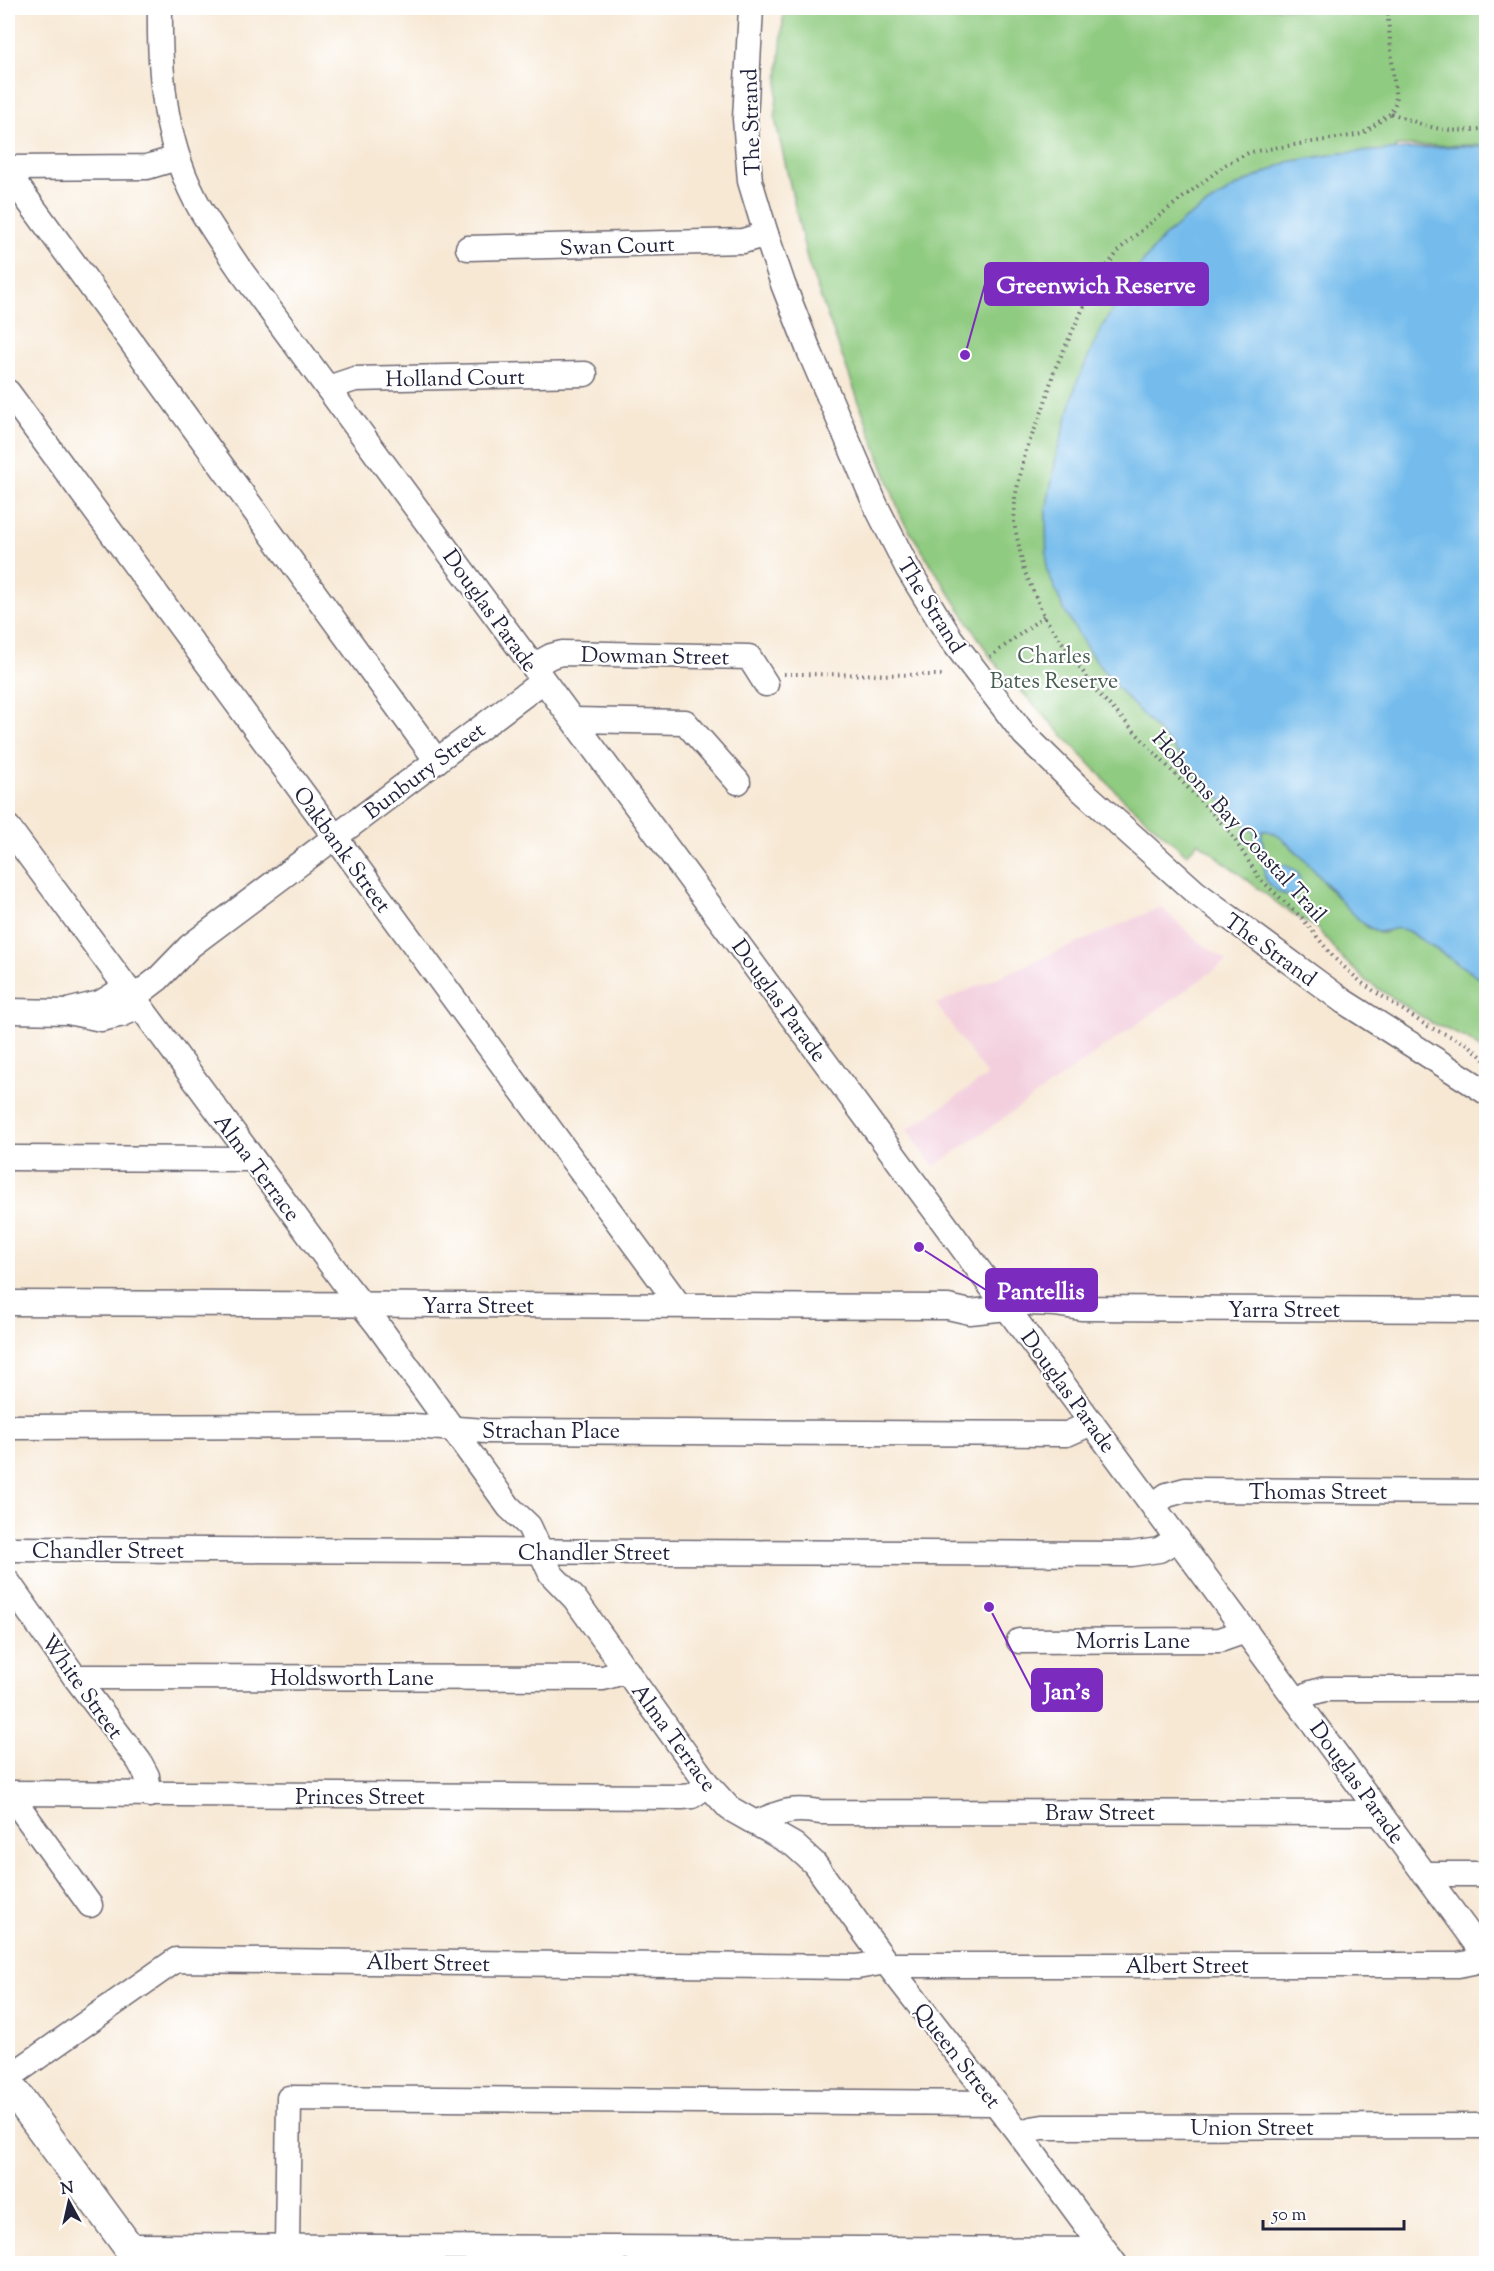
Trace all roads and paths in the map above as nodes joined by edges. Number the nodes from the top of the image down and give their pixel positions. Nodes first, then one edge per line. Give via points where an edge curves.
1 (160, 8) edge
2 (751, 8) edge
3 (1387, 8) edge
4 (1391, 113) junction
5 (1486, 128) edge
6 (177, 158) junction
7 (8, 168) edge
8 (8, 173) edge
9 (766, 234) junction
10 (468, 248) dead end
11 (585, 374) dead end
12 (328, 388) junction
13 (8, 392) edge
14 (1044, 616) junction
15 (985, 661) dead end
16 (538, 674) junction
17 (945, 675) dead end
18 (763, 678) joint
19 (573, 720) junction
20 (437, 761) junction
21 (738, 782) dead end
22 (8, 827) edge
23 (335, 838) junction
24 (130, 995) junction
25 (8, 1011) edge
26 (1486, 1061) edge
27 (1486, 1092) edge
28 (8, 1158) edge
29 (252, 1159) junction
30 (987, 1280) junction
31 (8, 1303) edge
32 (361, 1304) junction
33 (679, 1305) junction
34 (1005, 1305) junction
35 (948, 1307) junction
36 (1081, 1308) junction
37 (1486, 1310) edge
38 (1029, 1338) junction
39 (1092, 1423) junction
40 (8, 1427) edge
41 (454, 1428) junction
42 (1486, 1492) edge
43 (1153, 1505) junction
44 (1178, 1539) junction
45 (8, 1549) edge
46 (540, 1552) junction
47 (8, 1582) edge
48 (1246, 1631) junction
49 (1020, 1641) dead end
50 (627, 1671) junction
51 (75, 1677) junction
52 (1486, 1689) edge
53 (1298, 1700) junction
54 (708, 1785) junction
55 (8, 1793) edge
56 (149, 1795) junction
57 (820, 1812) junction
58 (1380, 1812) junction
59 (755, 1823) junction
60 (799, 1848) junction
61 (1425, 1874) junction
62 (1486, 1874) edge
63 (90, 1905) dead end
64 (1486, 1956) edge
65 (887, 1963) junction
66 (8, 2078) edge
67 (8, 2083) edge
68 (995, 2103) junction
69 (1486, 2126) edge
70 (1020, 2135) junction
71 (286, 2247) junction
72 (134, 2255) edge
73 (1110, 2257) edge

1 - 6 street, Douglas Parade via 162,80
2 - 9 street, The Strand via 745,119 750,181
3 - 4 path via 1396,102
4 - 5 path via 1432,129 1463,132
4 - 14 path, Hobsons Bay Coastal Trail via 1362,134 1250,152 1226,165 1155,219 1122,247 1106,267 1058,361 1026,450 1015,497 1014,523 1024,570
6 - 7 street via 147,167
6 - 12 street, Douglas Parade via 200,208 239,268
8 - 20 street
9 - 10 street, Swan Court via 743,241
9 - 27 street, The Strand via 808,348 876,506 908,569 951,639 1024,734 1195,892 1343,1001
11 - 12 street, Holland Court via 355,379
12 - 16 street, Douglas Parade
13 - 23 street, Oakbank Street
14 - 15 path
14 - 26 path, Hobsons Bay Coastal Trail via 1098,693 1212,811 1260,879 1302,918 1335,959 1371,989 1427,1026 1468,1044
16 - 18 street, Dowman Street via 551,656 562,653 749,657
16 - 19 street, Douglas Parade
16 - 20 street, Bunbury Street
17 - 18 path
19 - 21 street via 685,722
19 - 30 street, Douglas Parade
20 - 23 street, Bunbury Street
22 - 24 street, Alma Terrace
23 - 24 street, Bunbury Street via 190,946 146,970
23 - 33 street, Oakbank Street
24 - 25 street, Bunbury Street via 63,1012
24 - 29 street, Alma Terrace
28 - 29 street
29 - 32 street, Alma Terrace
30 - 34 street, Douglas Parade
30 - 35 street via 968,1297
31 - 32 street, Yarra Street
32 - 33 street, Yarra Street
32 - 41 street, Alma Terrace
33 - 35 street, Yarra Street
34 - 35 street, Yarra Street via 970,1312
34 - 36 street, Yarra Street
34 - 38 street, Douglas Parade
36 - 37 street, Yarra Street
36 - 38 street, Yarra Street via 1049,1315
38 - 39 street, Douglas Parade
39 - 41 street, Strachan Place via 1067,1434
39 - 43 street, Douglas Parade
40 - 41 street, Strachan Place
41 - 46 street, Alma Terrace via 509,1507 529,1526
42 - 43 street, Thomas Street via 1185,1490
43 - 44 street, Douglas Parade
44 - 46 street, Chandler Street via 1159,1550 1131,1554
44 - 48 street, Douglas Parade
45 - 46 street, Chandler Street
46 - 50 street, Alma Terrace via 551,1574 575,1599
47 - 51 street, White Street
48 - 49 street, Morris Lane via 1220,1640
48 - 53 street, Douglas Parade
50 - 51 street, Holdsworth Lane via 603,1678
50 - 54 street, Alma Terrace
51 - 56 street, White Street via 139,1761 147,1776
52 - 53 street via 1325,1689
53 - 58 street, Douglas Parade
54 - 56 street, Princes Street via 694,1795 682,1797
54 - 59 street, Alma Terrace via 729,1809
55 - 56 street, Princes Street
55 - 63 street
57 - 58 street, Braw Street
57 - 59 street, Braw Street via 789,1809
57 - 60 street via 798,1822
58 - 61 street, Douglas Parade
59 - 60 street, Alma Terrace
60 - 65 street, Queen Street
61 - 62 street
61 - 64 street, Douglas Parade
64 - 65 street, Albert Street via 1458,1965
65 - 66 street, Albert Street via 857,1967 176,1960
65 - 68 street, Queen Street
67 - 72 main road
68 - 70 street, Queen Street
68 - 71 street via 289,2098
69 - 70 street, Union Street via 1043,2127
70 - 73 street, Queen Street
71 - 72 street
71 - 73 street

